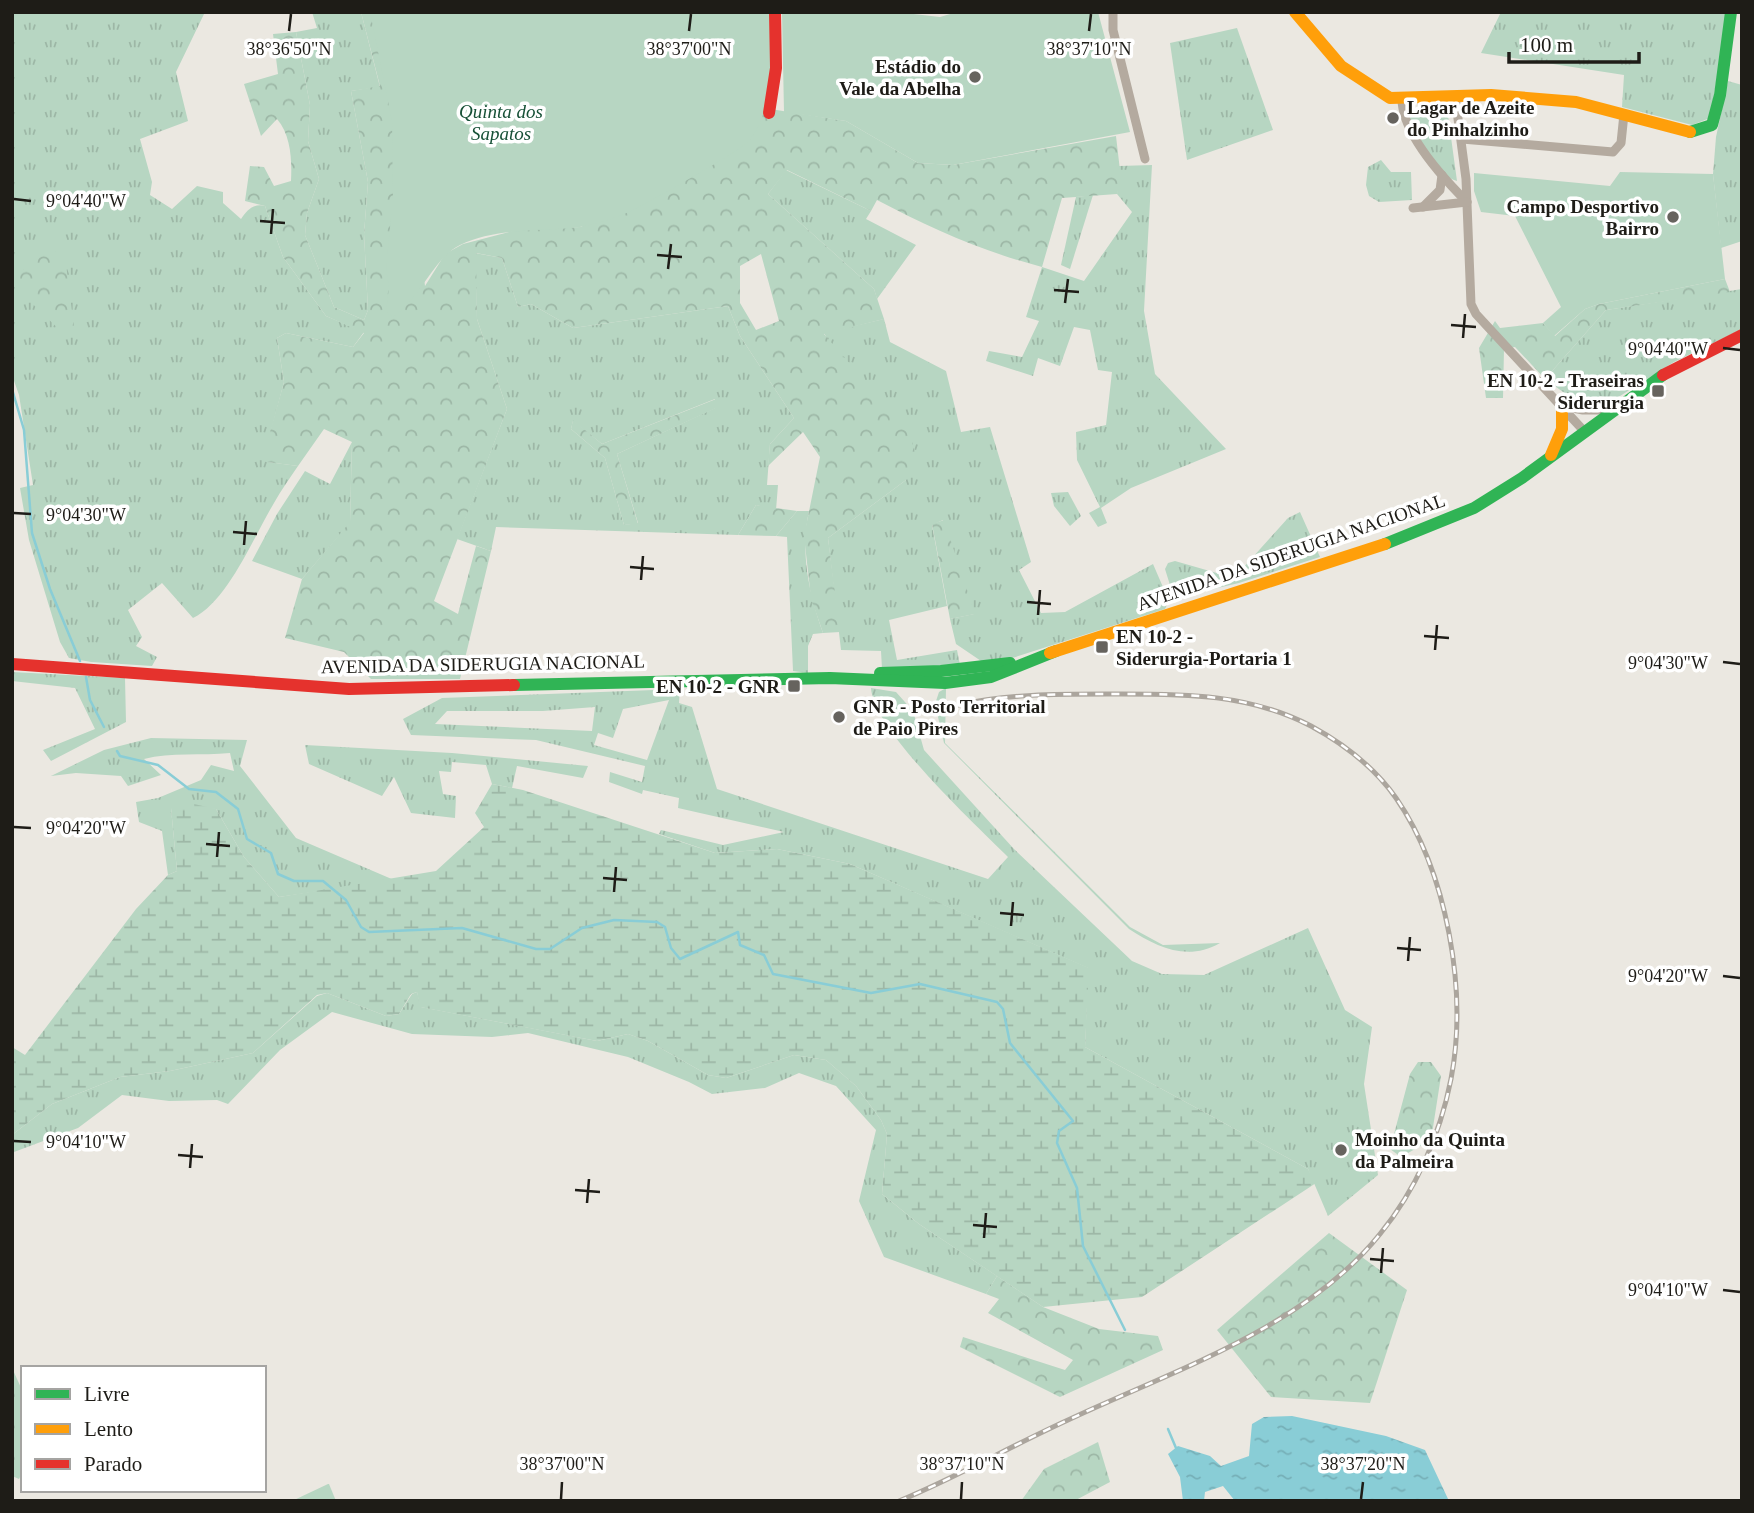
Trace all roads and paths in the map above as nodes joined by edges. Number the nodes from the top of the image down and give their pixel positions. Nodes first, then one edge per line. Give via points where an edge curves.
1 (775, 12) edge
2 (1113, 12) edge
3 (1295, 12) edge
4 (1731, 12) edge
5 (1455, 96) junction
6 (1402, 99) junction
7 (769, 113) dead end
8 (1624, 114) junction
9 (1462, 139) junction
10 (1145, 159) dead end
11 (1442, 175) junction
12 (1466, 179) junction
13 (1451, 186) junction
14 (1467, 202) junction
15 (1742, 335) edge
16 (1562, 406) junction
17 (1612, 410) junction
18 (1584, 431) junction
19 (1549, 457) junction
20 (12, 664) edge

1 - 7 main road via 776,68
2 - 10 street via 1113,30
3 - 6 main road via 1341,66 1376,91
4 - 8 main road via 1712,125 1683,131
5 - 6 main road
5 - 8 main road via 1576,102
5 - 9 street
6 - 11 street via 1405,121
8 - 9 street via 1620,143 1613,152
9 - 12 street
11 - 13 street
11 - 14 street via 1440,190 1418,208
12 - 13 street
12 - 14 street
13 - 14 street
14 - 16 street via 1471,304
15 - 17 main road, AVENIDA DA SIDERUGIA NACIONAL via 1659,377
16 - 17 street
16 - 18 street
16 - 19 main road via 1560,438
17 - 18 main road, AVENIDA DA SIDERUGIA NACIONAL
18 - 19 main road, AVENIDA DA SIDERUGIA NACIONAL
19 - 20 main road, AVENIDA DA SIDERUGIA NACIONAL via 1474,508 1415,534 997,666 830,678 349,689

